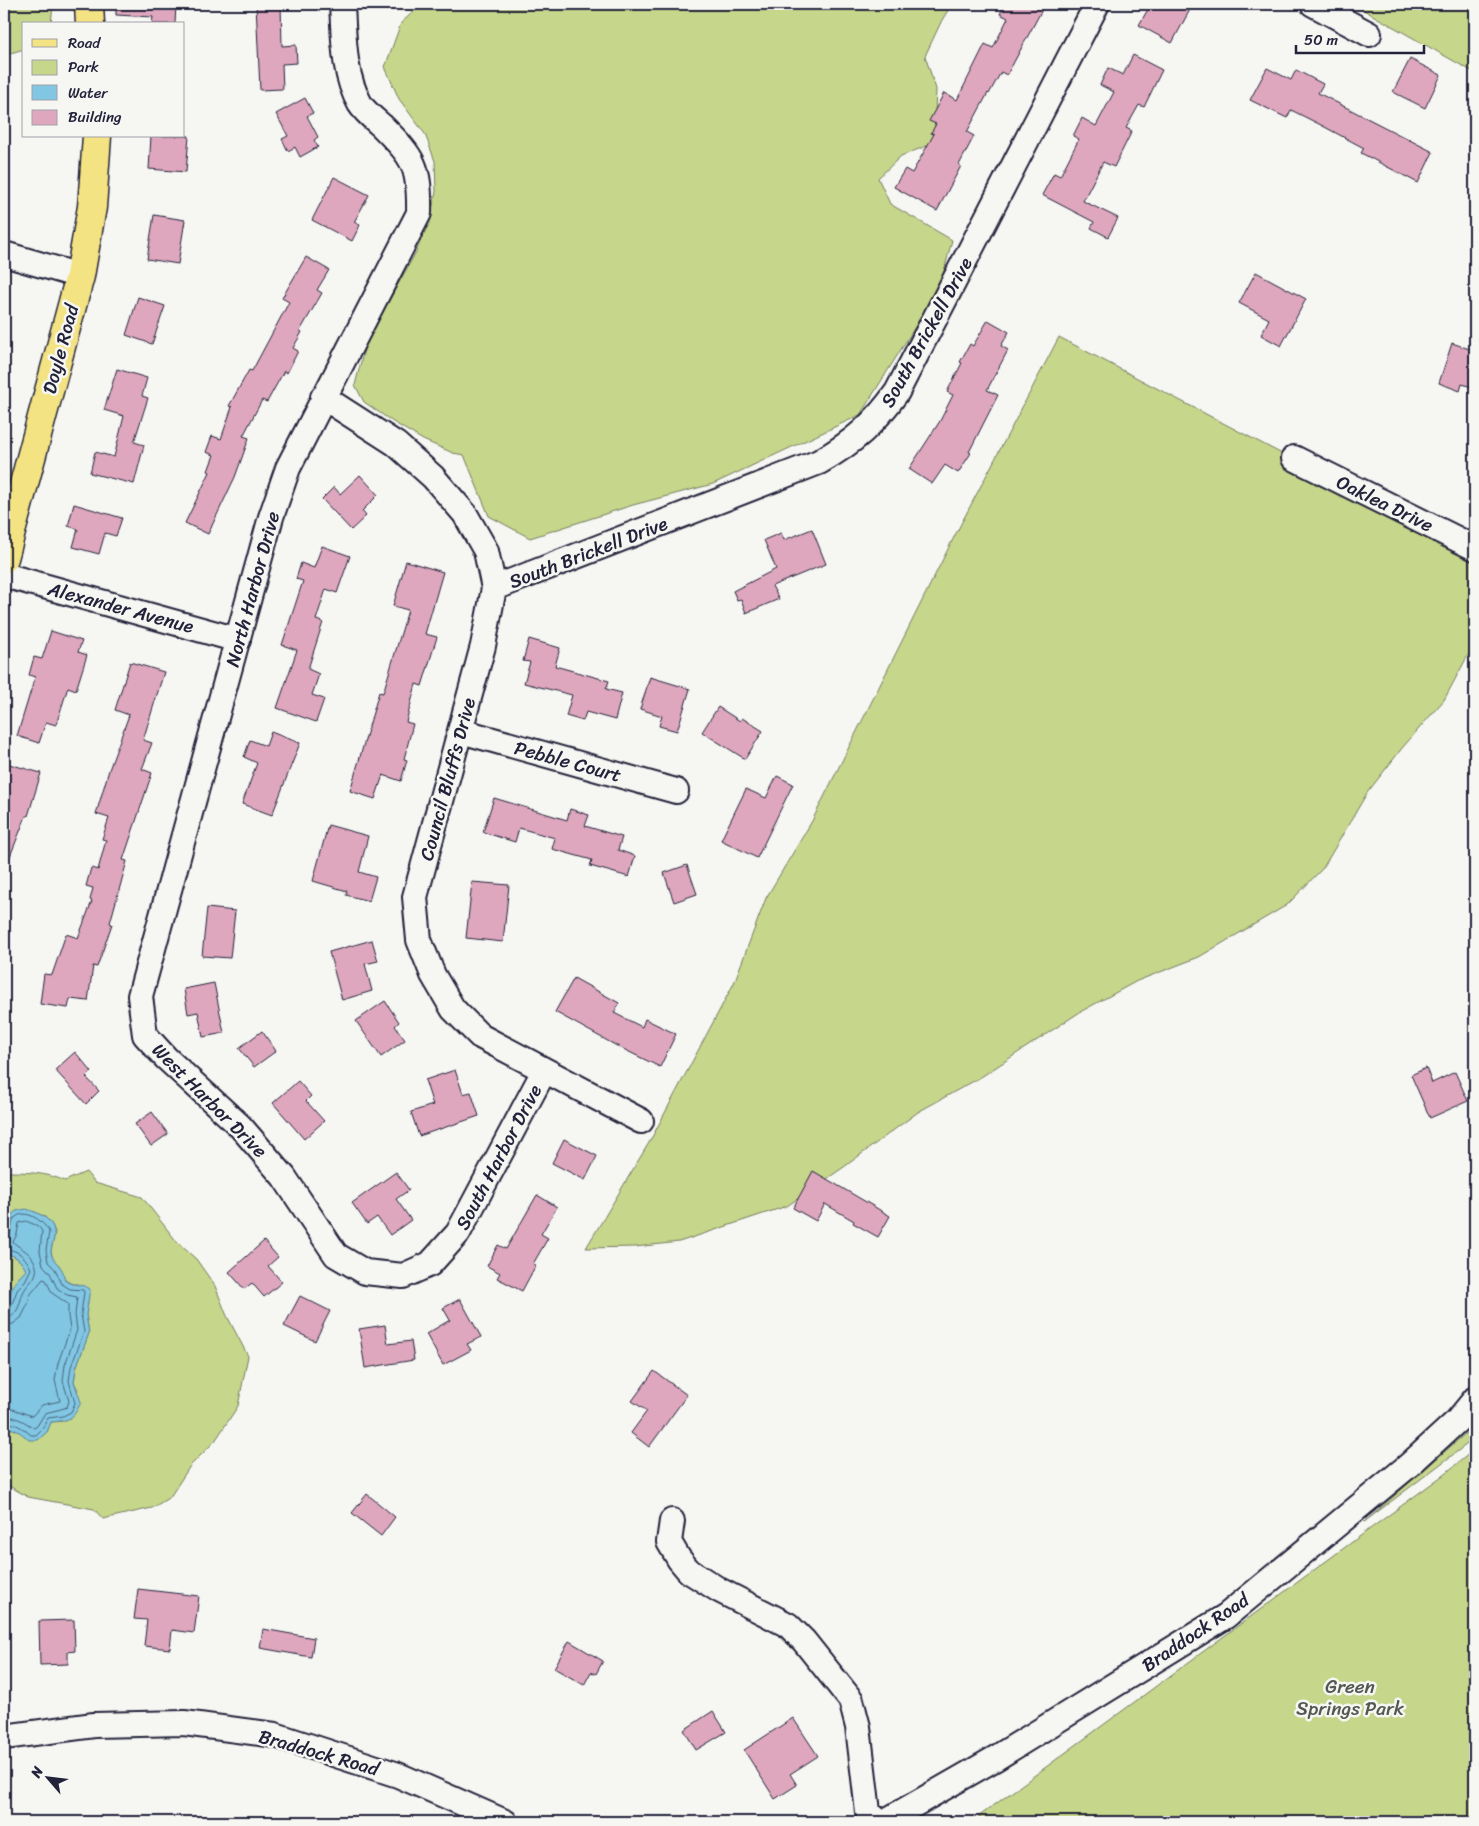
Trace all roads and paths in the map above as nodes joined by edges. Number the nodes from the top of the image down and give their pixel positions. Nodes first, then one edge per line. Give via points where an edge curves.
1 (89, 4) edge
2 (342, 4) edge
3 (1098, 4) edge
4 (1313, 4) edge
5 (90, 22) edge
6 (1369, 34) dead end
7 (97, 138) edge
8 (4, 254) edge
9 (80, 276) junction
10 (323, 397) junction
11 (1294, 458) dead end
12 (1475, 548) edge
13 (4, 558) edge
14 (4, 575) edge
15 (494, 588) junction
16 (238, 640) junction
17 (461, 731) junction
18 (676, 791) dead end
19 (144, 1035) joint
20 (544, 1070) junction
21 (641, 1121) dead end
22 (403, 1276) joint
23 (1475, 1399) edge
24 (672, 1521) dead end
25 (4, 1737) edge
26 (476, 1816) edge
27 (505, 1822) edge
28 (880, 1822) edge
29 (884, 1822) edge

1 - 5 main road
2 - 10 street, North Harbor Drive via 346,66 361,105 408,153 415,166 420,190 419,213
3 - 15 street, South Brickell Drive via 897,392 880,415 846,446 820,462
4 - 6 street
7 - 9 main road, Doyle Road via 92,207
8 - 9 street
9 - 13 main road, Doyle Road
10 - 15 street, Council Bluffs Drive via 396,444 433,477 465,514 486,551
10 - 16 street, North Harbor Drive via 288,468 271,517
11 - 12 street, Oaklea Drive
14 - 16 street, Alexander Avenue
15 - 17 street, Council Bluffs Drive
16 - 19 street, North Harbor Drive via 140,996
17 - 18 street, Pebble Court
17 - 20 street, Council Bluffs Drive via 415,897 419,940 433,976 453,1009 480,1036
19 - 22 street, West Harbor Drive via 240,1126 272,1162 336,1255 365,1272
20 - 21 street, Council Bluffs Drive
20 - 22 street, South Harbor Drive via 458,1233 430,1264
23 - 29 street, Braddock Road via 1457,1421 1408,1466 1226,1616 996,1758
24 - 28 street via 670,1542 689,1571 788,1625 851,1700 858,1727 868,1812
25 - 26 street, Braddock Road via 94,1725 184,1723 275,1735 398,1775
26 - 27 street, Braddock Road

